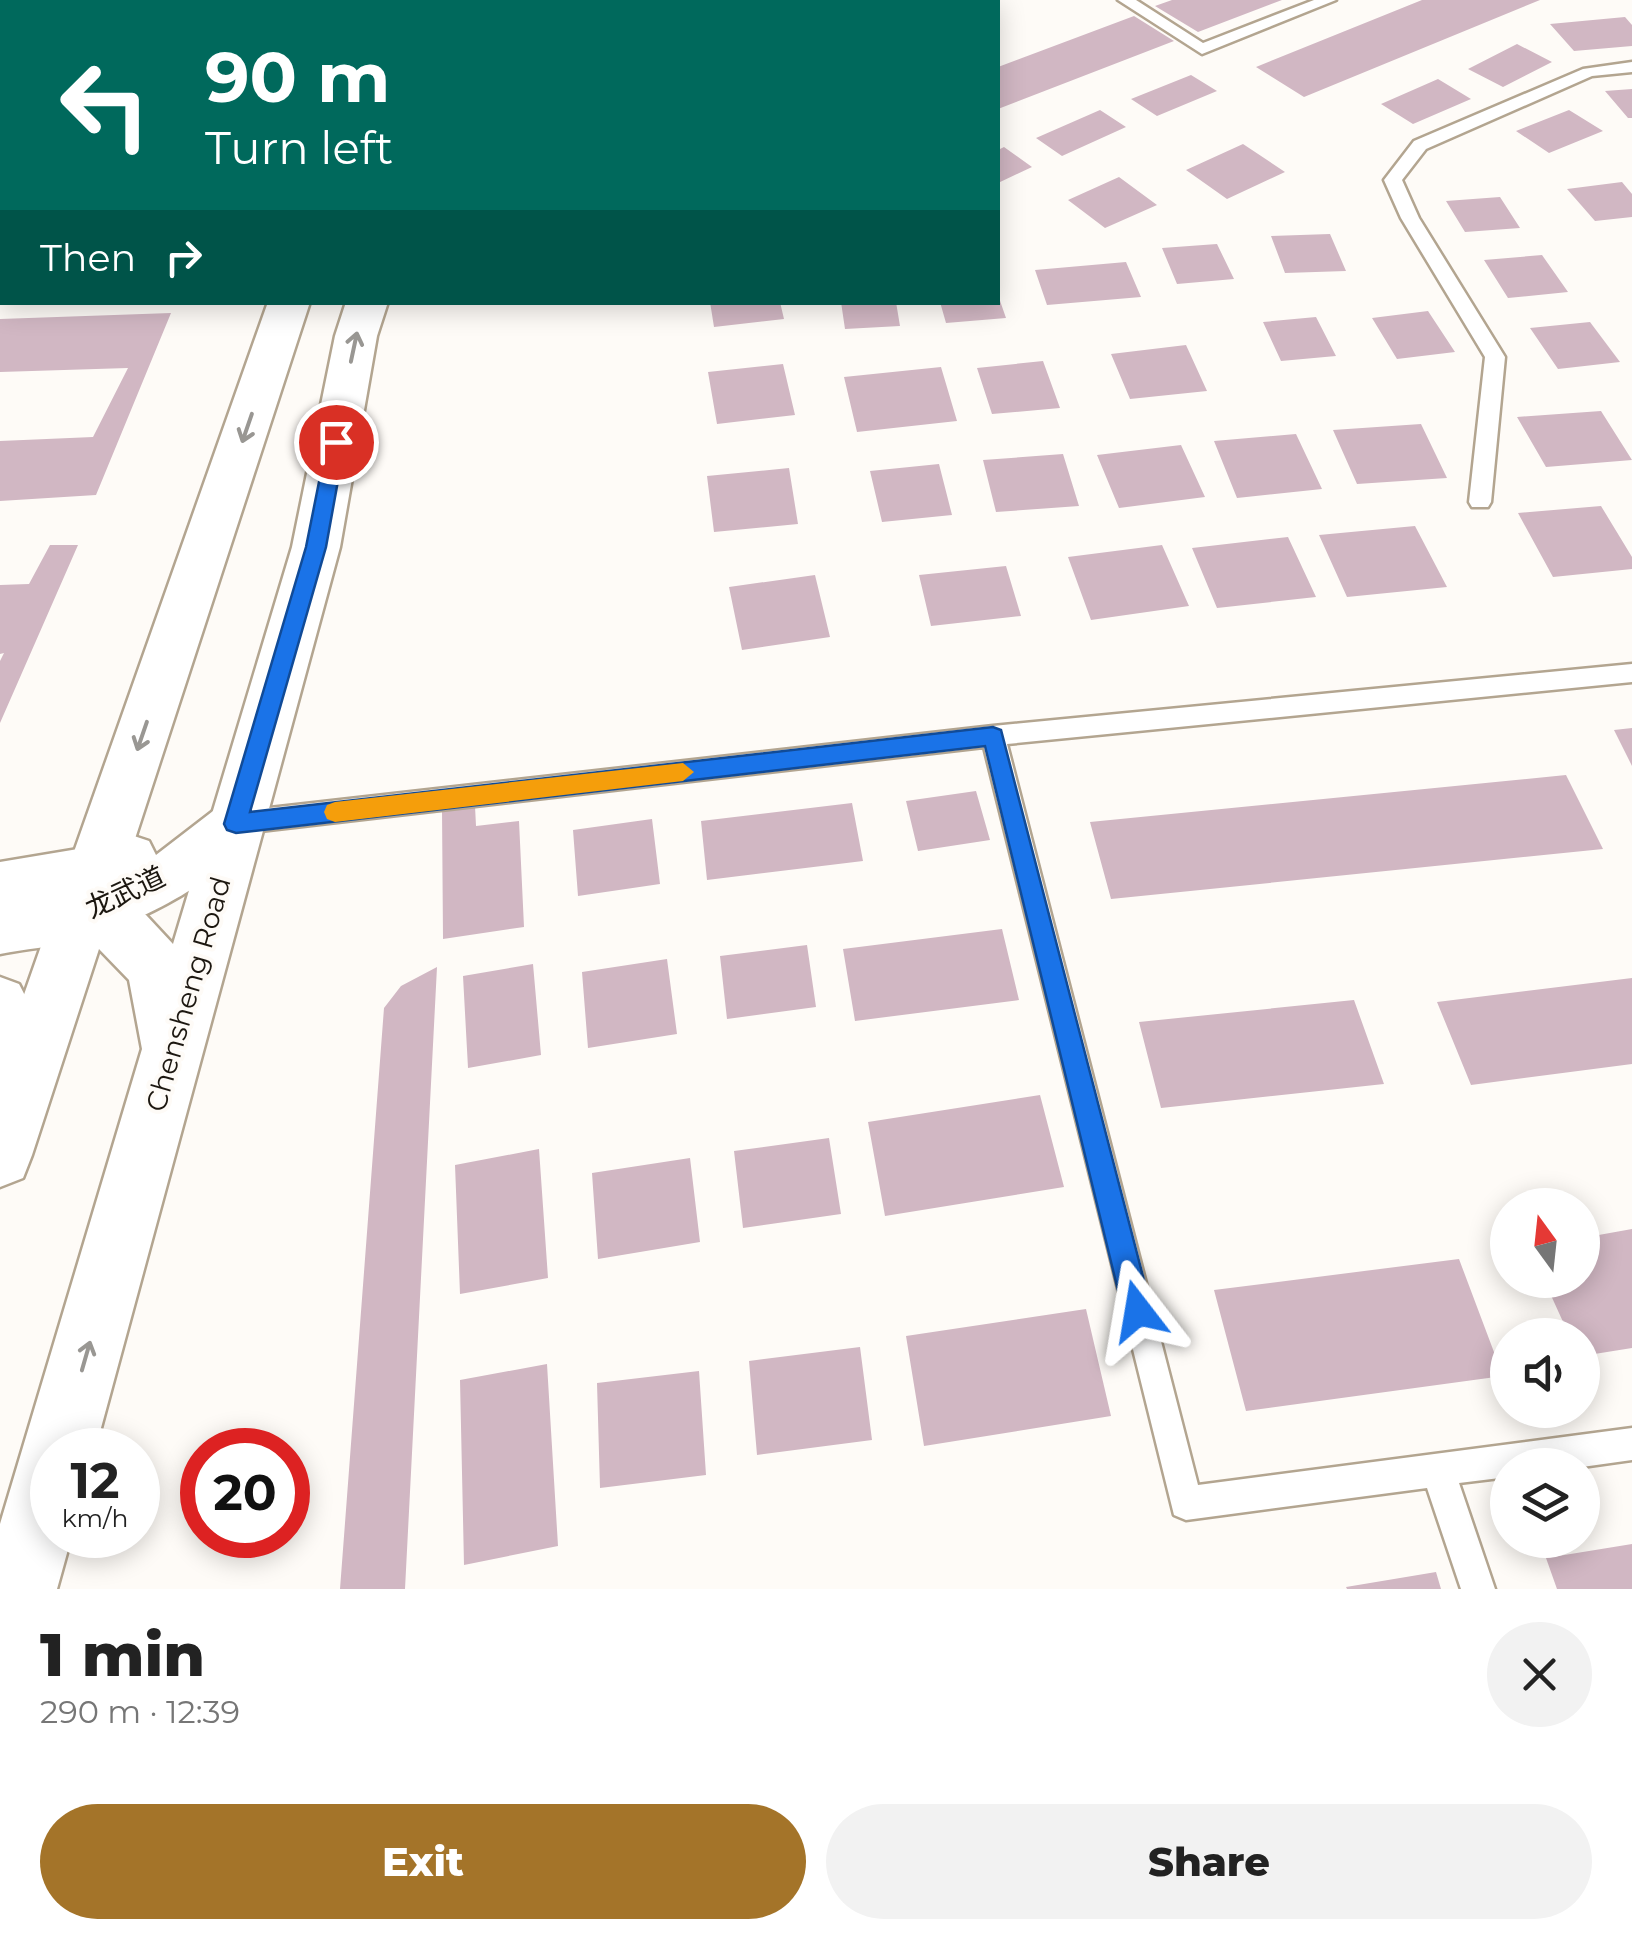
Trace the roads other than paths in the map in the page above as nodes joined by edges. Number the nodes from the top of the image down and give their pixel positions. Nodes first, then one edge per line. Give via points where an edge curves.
1 (1126, 0) edge
2 (1328, 0) edge
3 (1632, 67) edge
4 (288, 305) edge
5 (366, 305) edge
6 (1480, 502) dead end
7 (1632, 673) edge
8 (993, 736) junction
9 (236, 824) junction
10 (0, 885) edge
11 (90, 891) junction
12 (0, 901) edge
13 (0, 930) edge
14 (0, 1002) edge
15 (173, 1052) junction
16 (10, 1128) edge
17 (65, 1428) edge
18 (1632, 1444) edge
19 (1438, 1470) junction
20 (30, 1550) edge
21 (19, 1589) edge
22 (1478, 1589) edge

1 - 2 lane via 1202,49
3 - 6 lane via 1589,72 1420,145 1393,180 1495,357
4 -> 11 main road
9 -> 5 main road, Chensheng Road via 316,547
7 - 8 lane
8 - 9 lane
8 - 19 lane via 1186,1502
9 - 11 street, 龙武道 via 207,851
9 - 15 main road, Chensheng Road
10 - 11 street
11 - 12 main road
11 - 13 street, 龙武道
11 - 15 main road via 110,924 132,938 153,965
11 - 16 main road
14 - 16 street via 18,1047
17 -> 15 main road, Chensheng Road
18 - 19 lane
19 - 22 lane
20 - 21 main road

